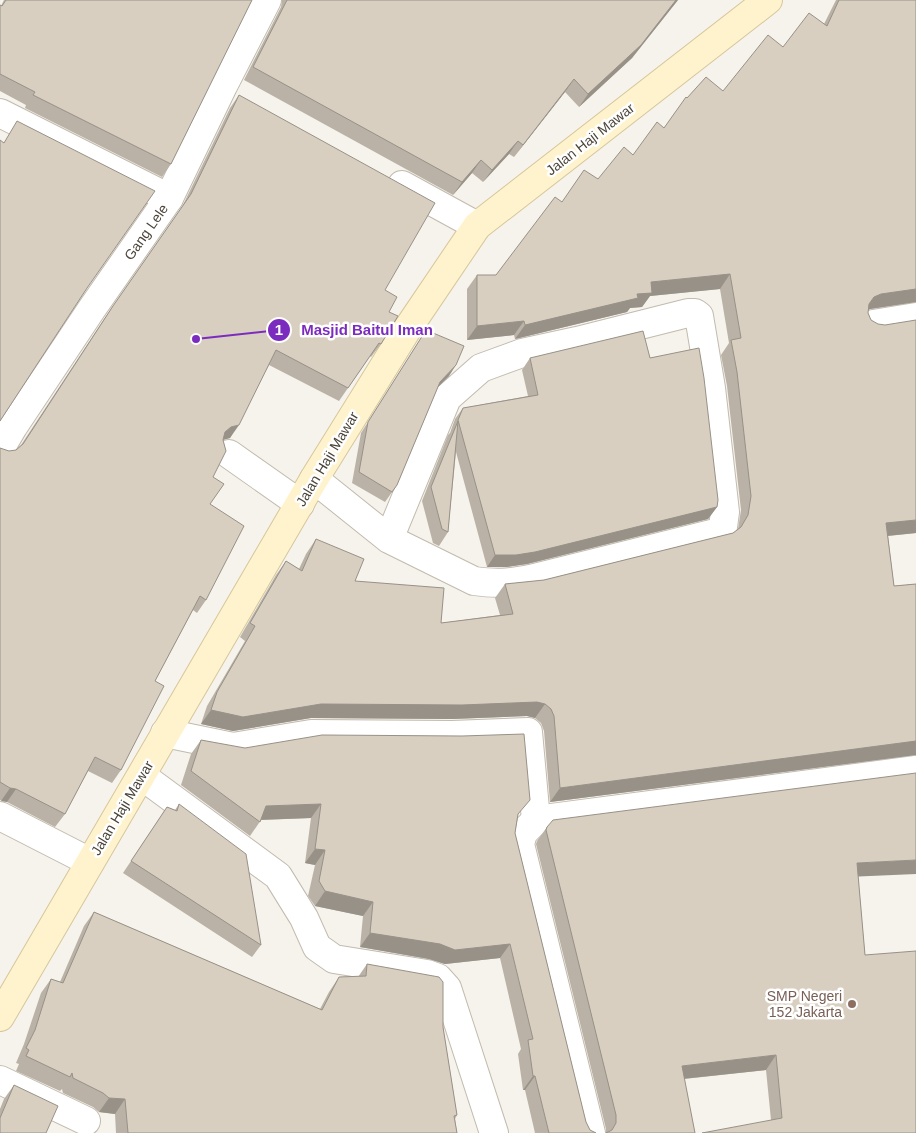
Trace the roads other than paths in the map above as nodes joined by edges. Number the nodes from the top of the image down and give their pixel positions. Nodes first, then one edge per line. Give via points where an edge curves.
1 (267, 0) edge
2 (768, 0) edge
3 (223, 86) junction
4 (248, 100) edge
5 (0, 113) edge
6 (384, 175) edge
7 (169, 198) junction
8 (477, 226) junction
9 (916, 317) edge
10 (873, 324) edge
11 (4, 432) edge
12 (229, 454) dead end
13 (314, 479) junction
14 (300, 504) junction
15 (389, 539) junction
16 (165, 733) junction
17 (916, 770) edge
18 (142, 776) junction
19 (0, 816) edge
20 (536, 820) junction
21 (90, 862) junction
22 (0, 1017) edge
23 (0, 1080) edge
24 (86, 1120) dead end
25 (494, 1133) edge
26 (591, 1133) edge

1 - 3 street, Gang Lele
2 - 8 street, Jalan Haji Mawar
3 - 4 street
3 - 7 street, Gang Lele
5 - 7 street
6 - 8 street
7 - 11 street, Gang Lele
8 - 13 street, Jalan Haji Mawar via 406,331
9 - 10 street
12 - 14 street
13 - 14 street, Jalan Haji Mawar
13 - 15 street
14 - 16 street, Jalan Haji Mawar
15 - 15 street via 474,581 501,584 719,532 725,512 699,316 688,313 522,353 481,368 447,398
16 - 18 street, Jalan Haji Mawar
16 - 20 street via 233,747 310,734 528,732
17 - 20 street
18 - 21 street, Jalan Haji Mawar
18 - 25 street via 278,876 304,918 317,947 334,960 438,978 447,988
19 - 21 street
20 - 26 street via 523,833 520,844
21 - 22 street, Jalan Haji Mawar
23 - 24 street

